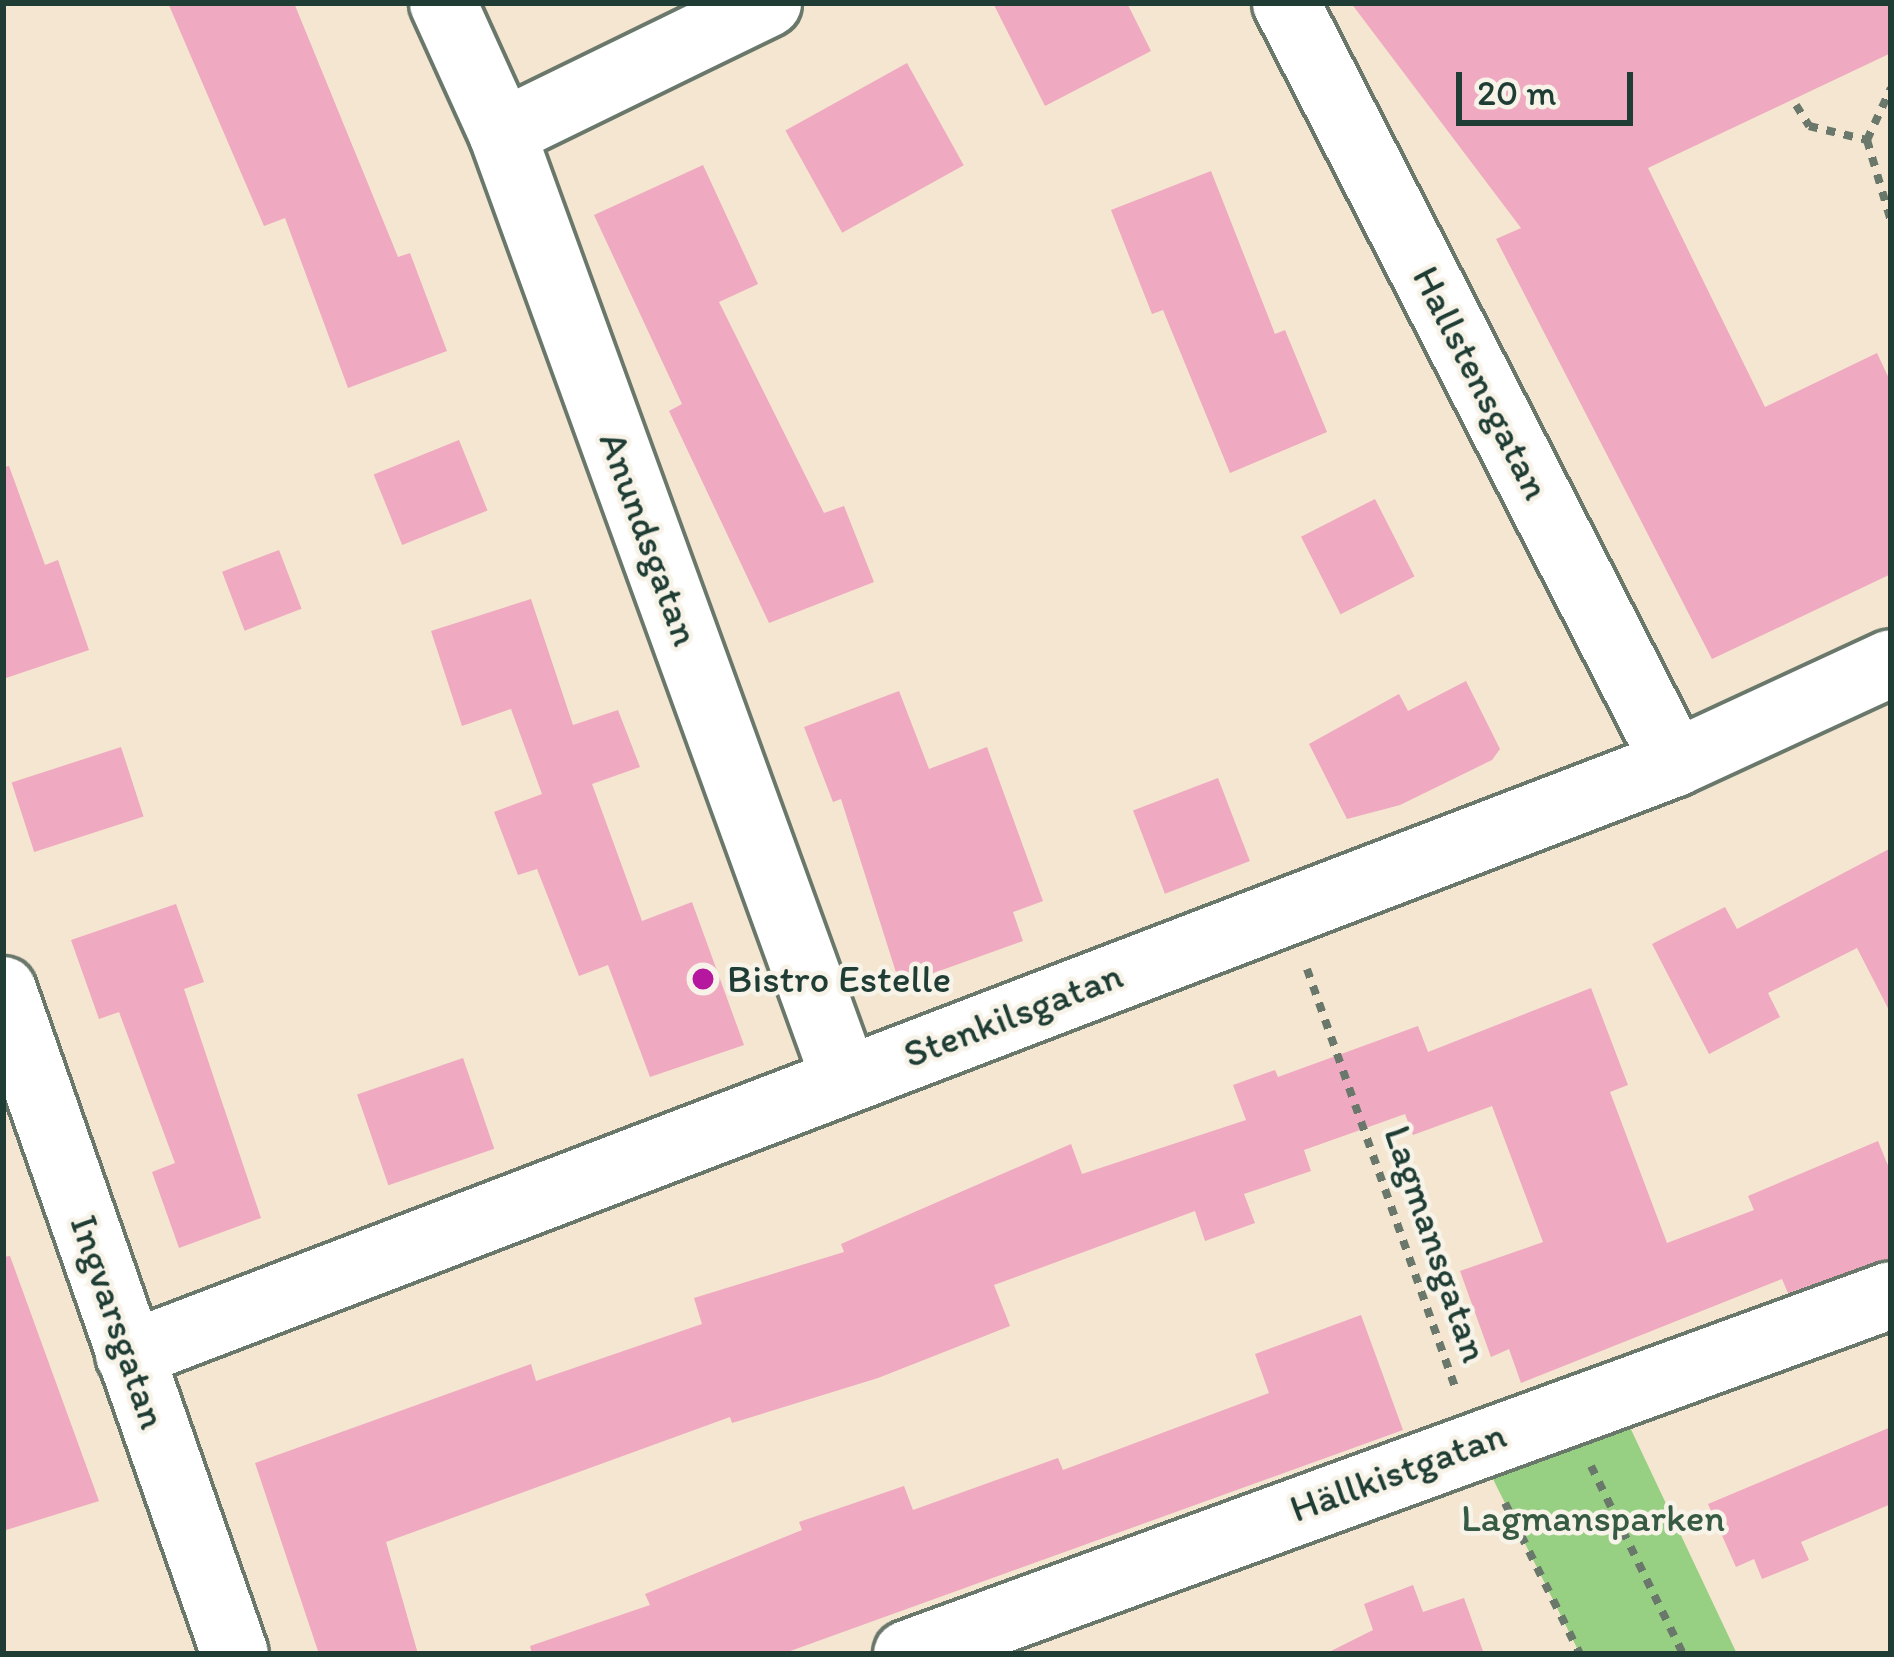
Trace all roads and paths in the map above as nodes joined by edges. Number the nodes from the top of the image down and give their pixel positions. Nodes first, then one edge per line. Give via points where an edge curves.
1 (443, 3) edge
2 (768, 3) edge
3 (1286, 3) edge
4 (1891, 88) edge
5 (1796, 105) dead end
6 (502, 133) junction
7 (1867, 140) junction
8 (1891, 221) edge
9 (1891, 662) edge
10 (1676, 764) junction
11 (1287, 910) junction
12 (3, 990) edge
13 (844, 1079) junction
14 (1891, 1295) edge
15 (129, 1355) junction
16 (1564, 1411) junction
17 (1475, 1443) junction
18 (235, 1654) edge
19 (907, 1654) edge
20 (1580, 1654) edge
21 (1683, 1654) edge

1 - 6 street, Anundsgatan
2 - 6 street
3 - 10 street, Hallstensgatan
4 - 7 path
5 - 7 path via 1809,126
6 - 13 street, Anundsgatan
7 - 8 path
9 - 10 street, Stenkilsgatan
10 - 11 street, Stenkilsgatan
11 - 13 street, Stenkilsgatan
11 - 17 path, Lagmansgatan
12 - 15 street, Ingvarsgatan
13 - 15 street, Stenkilsgatan
14 - 16 street, Hällkistgatan
15 - 18 street, Ingvarsgatan
16 - 17 street, Hällkistgatan
16 - 21 path
17 - 19 street, Hällkistgatan
17 - 20 path, Lagmansgatan

